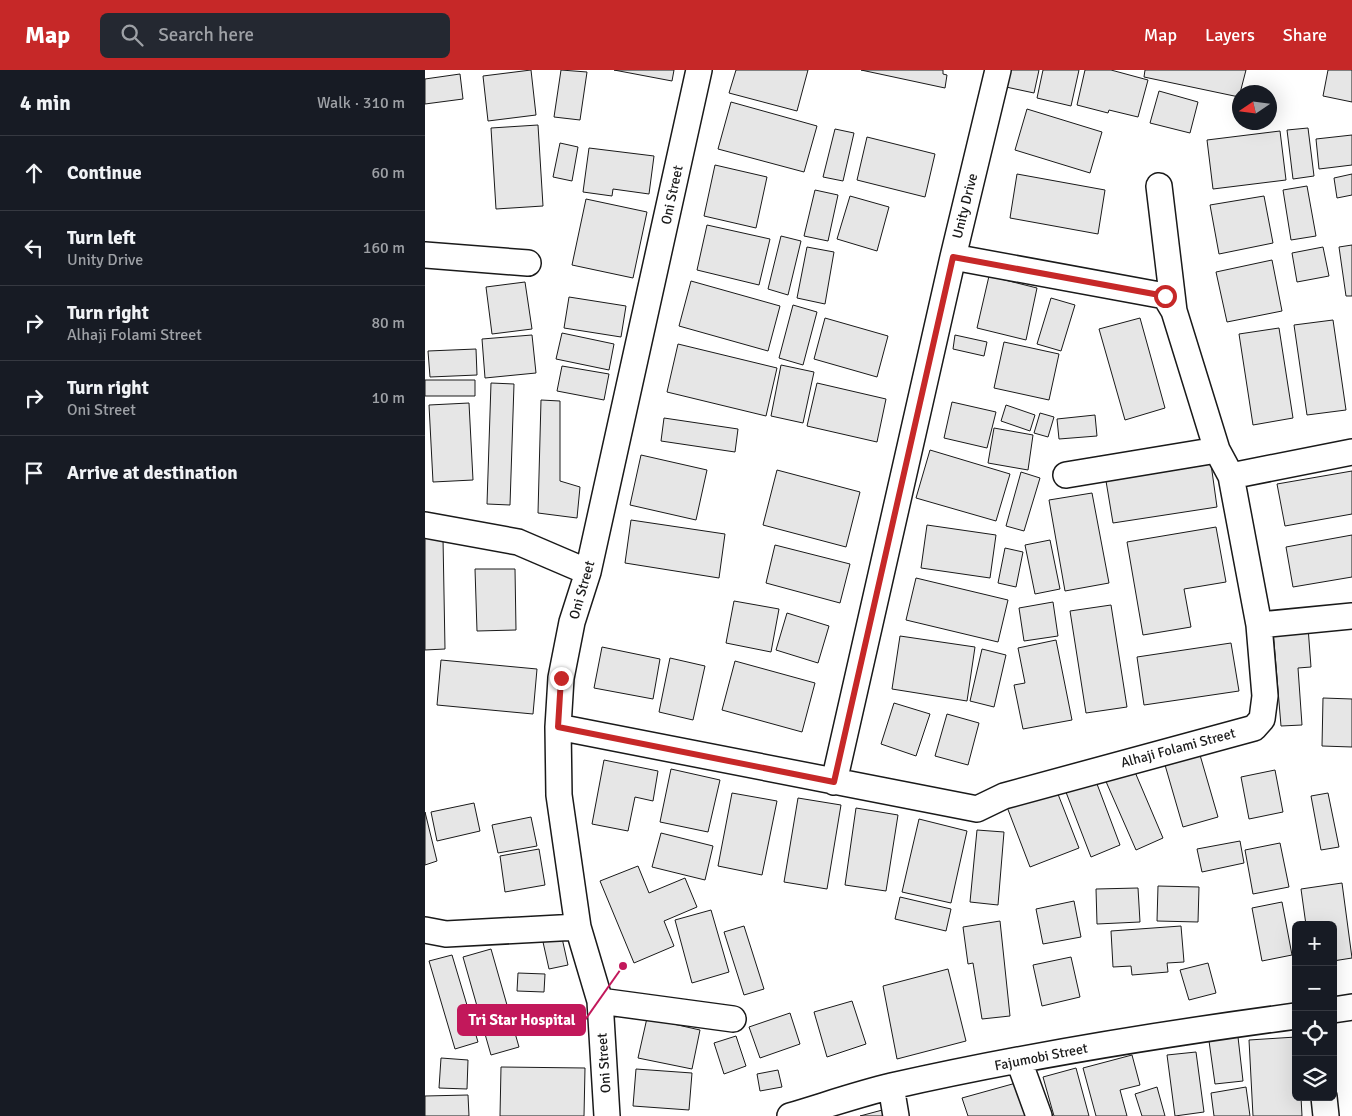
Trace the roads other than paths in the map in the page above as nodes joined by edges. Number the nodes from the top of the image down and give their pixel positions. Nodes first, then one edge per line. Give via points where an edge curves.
1 (699, 70) edge
2 (998, 70) edge
3 (1159, 186) dead end
4 (425, 255) edge
5 (953, 257) junction
6 (529, 263) dead end
7 (1173, 311) junction
8 (1217, 450) junction
9 (1352, 452) edge
10 (1065, 476) dead end
11 (1231, 476) junction
12 (425, 525) edge
13 (588, 572) junction
14 (1352, 616) edge
15 (1259, 625) junction
16 (558, 727) junction
17 (834, 782) junction
18 (578, 927) junction
19 (425, 930) edge
20 (600, 1001) junction
21 (1352, 1007) edge
22 (1337, 1009) edge
23 (1292, 1017) edge
24 (733, 1019) dead end
25 (1019, 1061) junction
26 (891, 1086) junction
27 (1324, 1101) edge
28 (607, 1116) edge
29 (790, 1116) edge
30 (896, 1116) edge
31 (1039, 1116) edge
32 (1326, 1116) edge

1 - 13 street, Oni Street
2 - 5 street, Unity Drive
3 - 7 street, Alhaji Folami Street
4 - 6 street
5 - 7 street via 1165,296
5 - 17 street, Unity Drive
7 - 8 street, Alhaji Folami Street
8 - 10 street
8 - 11 street, Alhaji Folami Street
9 - 11 street
11 - 15 street, Alhaji Folami Street
12 - 13 street via 518,542
13 - 16 street, Oni Street via 572,622 561,678
14 - 15 street
15 - 17 street, Alhaji Folami Street via 1265,696 1262,719 1254,728 1004,796 977,809
16 - 17 street, Alhaji Folami Street
16 - 18 street, Oni Street via 559,795
18 - 19 street via 446,934
18 - 20 street, Oni Street
20 - 24 street
20 - 28 street, Oni Street
21 - 22 street
23 - 25 street, Fajumobi Street via 1170,1033
25 - 26 street, Fajumobi Street
25 - 31 street
26 - 29 street, Fajumobi Street
26 - 30 street
27 - 32 street

